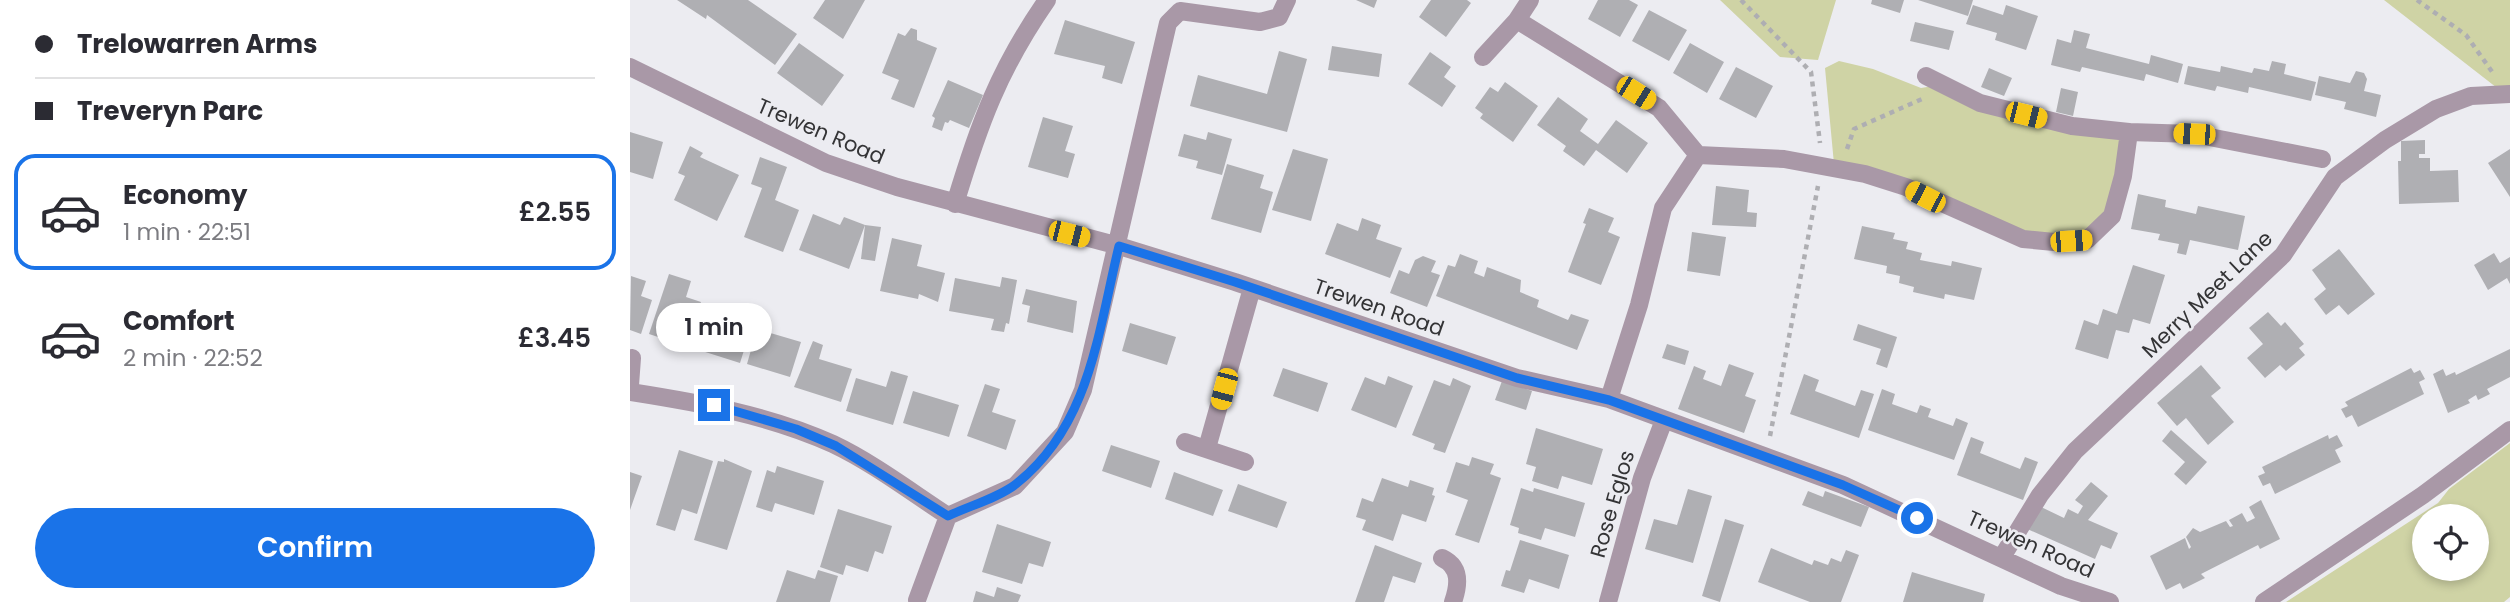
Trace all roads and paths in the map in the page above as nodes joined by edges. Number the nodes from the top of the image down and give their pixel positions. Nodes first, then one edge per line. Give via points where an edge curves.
1 (1047, 0) edge
2 (1287, 0) edge
3 (1530, 0) edge
4 (1741, 0) edge
5 (2417, 0) edge
6 (1517, 20) junction
7 (1483, 57) dead end
8 (630, 67) edge
9 (1933, 79) joint
10 (2509, 94) edge
11 (2129, 132) junction
12 (1698, 155) junction
13 (2322, 159) dead end
14 (1822, 166) junction
15 (1845, 170) junction
16 (955, 204) junction
17 (1119, 246) junction
18 (1252, 288) junction
19 (632, 358) dead end
20 (630, 385) edge
21 (630, 392) edge
22 (1609, 400) junction
23 (1664, 419) junction
24 (2510, 430) edge
25 (1185, 442) dead end
26 (1207, 448) junction
27 (1766, 457) junction
28 (1245, 462) dead end
29 (948, 516) junction
30 (2002, 557) junction
31 (1443, 558) dead end
32 (918, 600) dead end
33 (1453, 602) edge
34 (1608, 602) edge
35 (2110, 602) edge
36 (2264, 602) edge

1 - 16 street via 1007,62
2 - 17 street via 1279,17 1260,22 1180,11 1168,23
3 - 6 street
4 - 14 path via 1811,72
5 - 10 path via 2466,34
6 - 7 street
6 - 12 street via 1659,108
8 - 16 street, Trewen Road via 826,163
9 - 11 street via 1980,103 2072,126
9 - 15 path via 1932,95 1854,129
10 - 30 street, Merry Meet Lane via 2471,96 2436,109 2385,139 2336,177 2283,255 2075,451 2040,495
11 - 13 street via 2194,134
11 - 15 street via 2112,216 2087,240 2023,239 1906,187
12 - 14 street via 1784,159
12 - 22 street via 1663,208
14 - 15 street
14 - 27 path
16 - 17 street, Trewen Road
17 - 18 street, Trewen Road
17 - 29 street via 1083,390 1065,432 1015,486
18 - 22 street, Trewen Road via 1517,378
18 - 26 street
19 - 20 street
21 - 29 street via 714,405 796,429 836,446
22 - 23 street, Trewen Road
23 - 27 street, Trewen Road
23 - 34 street, Rose Eglos via 1642,478
24 - 36 street
25 - 26 street
26 - 28 street
27 - 30 street, Trewen Road via 1868,495
29 - 32 street
30 - 35 street, Trewen Road via 2061,586
31 - 33 street via 1458,576

